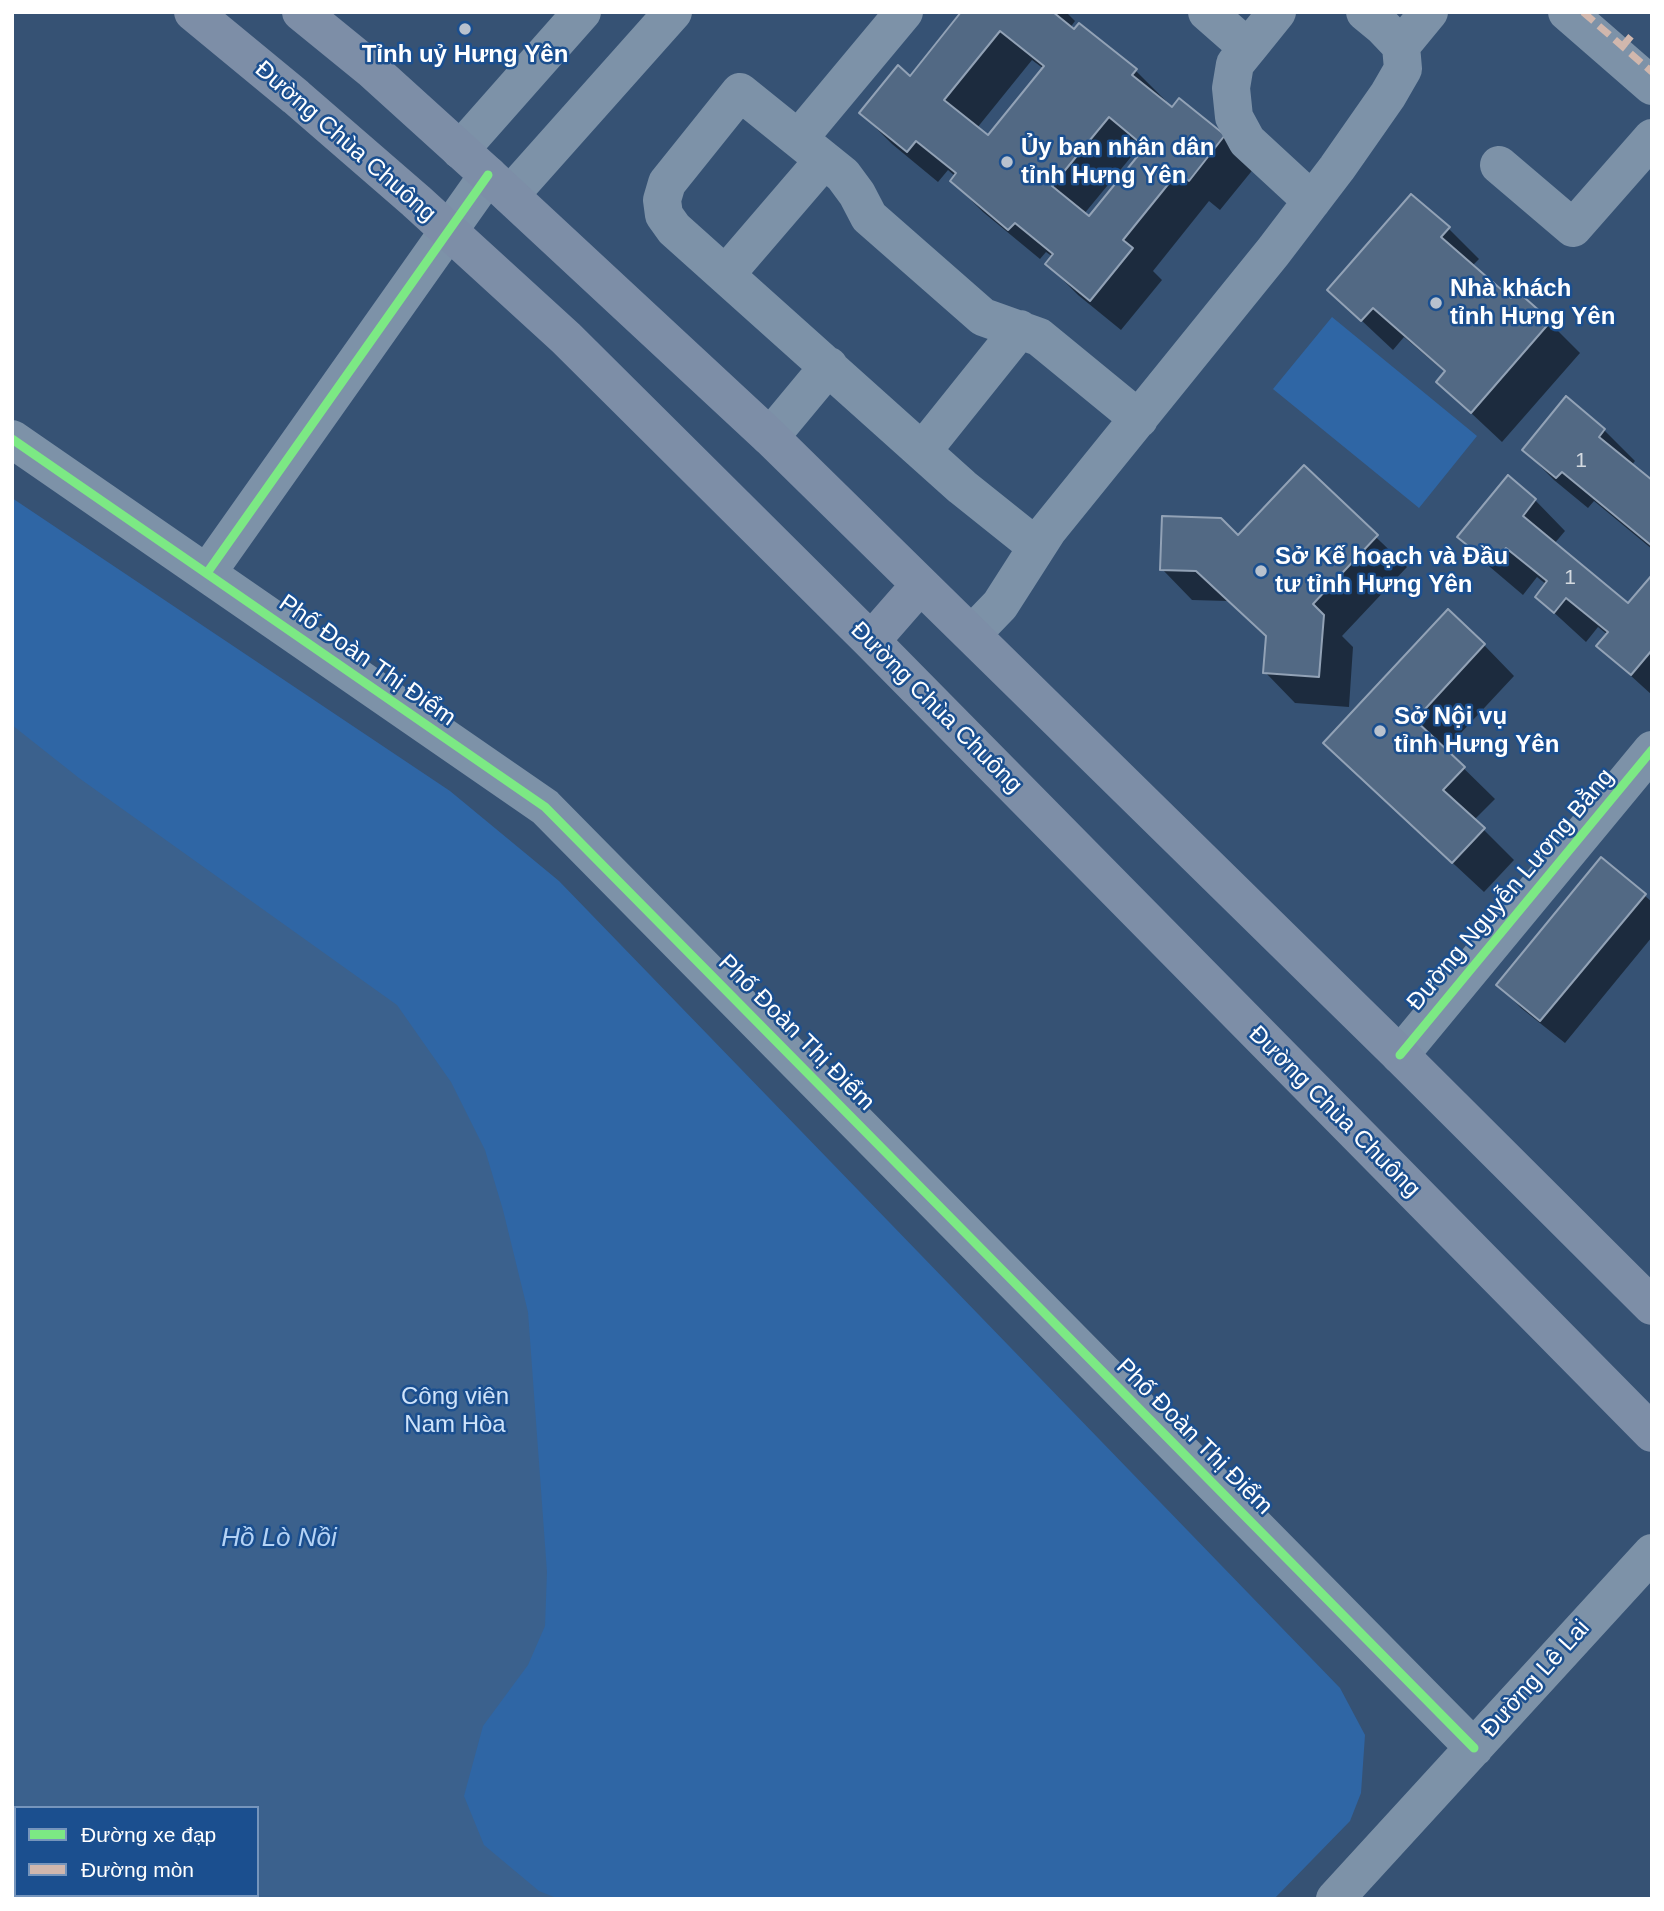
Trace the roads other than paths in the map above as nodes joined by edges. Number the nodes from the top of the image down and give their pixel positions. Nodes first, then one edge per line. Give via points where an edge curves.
1 (193, 12) edge
2 (301, 12) edge
3 (582, 12) edge
4 (673, 12) edge
5 (904, 12) edge
6 (1207, 12) edge
7 (1277, 12) edge
8 (1365, 12) edge
9 (1429, 12) edge
10 (1567, 12) edge
11 (1401, 46) junction
12 (1248, 48) junction
13 (1652, 86) edge
14 (1652, 138) edge
15 (811, 149) junction
16 (1499, 165) dead end
17 (486, 173) junction
18 (1312, 201) junction
19 (448, 231) junction
20 (726, 274) junction
21 (1020, 329) junction
22 (829, 366) junction
23 (1139, 419) junction
24 (770, 438) junction
25 (12, 439) edge
26 (923, 450) junction
27 (1037, 547) junction
28 (206, 573) junction
29 (920, 585) junction
30 (971, 634) junction
31 (871, 641) junction
32 (1652, 750) edge
33 (1400, 1055) junction
34 (1652, 1306) edge
35 (1652, 1433) edge
36 (1652, 1553) edge
37 (1474, 1748) junction
38 (1335, 1899) edge

1 - 19 main road, Đường Chùa Chuông
2 - 17 main road
3 - 17 street
4 - 17 street
5 - 15 street
6 - 12 street
7 - 12 street
8 - 11 street
9 - 11 street
10 - 13 street
11 - 18 street via 1403,69
12 - 18 street via 1235,64 1231,88 1234,117 1247,141
14 - 16 street via 1573,228
15 - 20 street
15 - 20 street via 740,92 667,183 664,215
15 - 21 street via 843,176 869,217 983,317
17 - 19 street
17 - 24 main road
18 - 23 street
19 - 28 street
19 - 31 main road, Đường Chùa Chuông via 566,338
20 - 22 street
21 - 23 street via 1039,337
21 - 26 street
22 - 24 street
22 - 26 street
23 - 27 street
24 - 29 main road
25 - 28 street, Phố Đoàn Thị Điểm
26 - 27 street
27 - 30 street via 1000,605
28 - 37 street, Phố Đoàn Thị Điểm via 545,807
29 - 30 main road
29 - 31 main road
30 - 33 main road
31 - 35 main road, Đường Chùa Chuông
32 - 33 street, Đường Nguyễn Lương Bằng
33 - 34 main road
36 - 37 street, Đường Lê Lai
37 - 38 street, Đường Lê Lai

